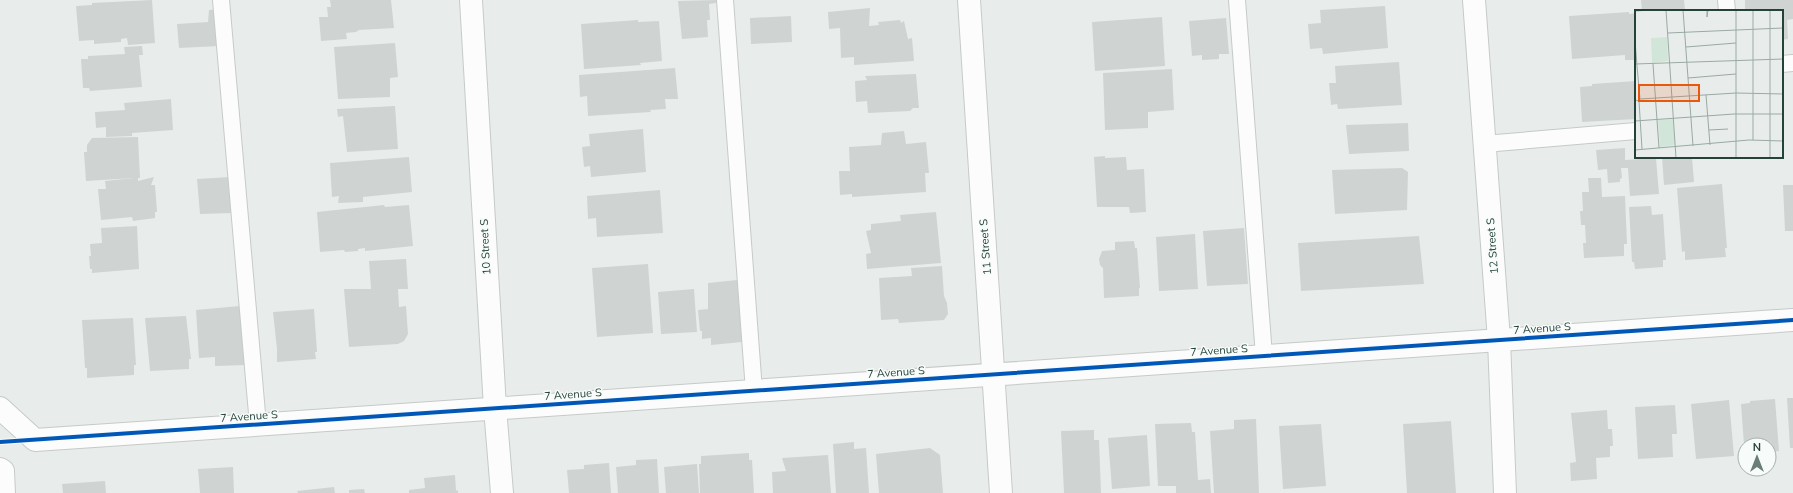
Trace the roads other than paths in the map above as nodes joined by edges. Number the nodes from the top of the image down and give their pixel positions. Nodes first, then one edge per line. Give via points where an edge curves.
1 (220, 0) edge
2 (471, 0) edge
3 (724, 0) edge
4 (969, 0) edge
5 (1237, 0) edge
6 (1474, 0) edge
7 (1726, 0) edge
8 (1727, 10) edge
9 (1793, 63) edge
10 (1783, 64) edge
11 (1635, 131) edge
12 (1484, 144) junction
13 (1793, 320) edge
14 (1499, 340) junction
15 (1264, 356) junction
16 (993, 375) junction
17 (754, 391) junction
18 (0, 408) edge
19 (495, 408) junction
20 (258, 424) junction
21 (0, 469) edge
22 (4, 493) edge
23 (502, 493) edge
24 (1001, 493) edge
25 (1505, 493) edge

1 - 20 lane
2 - 19 street, 10 Street S
3 - 17 lane
4 - 16 street, 11 Street S
5 - 15 lane
6 - 12 street, 12 Street S
7 - 8 lane
9 - 10 lane
11 - 12 lane
12 - 14 street, 12 Street S
13 - 14 street, 7 Avenue S
14 - 15 street, 7 Avenue S
14 - 25 street, 12 Street S
15 - 16 street, 7 Avenue S
16 - 17 street, 7 Avenue S
16 - 24 street, 11 Street S
17 - 19 street, 7 Avenue S
18 - 20 street, 7 Avenue S via 35,440
19 - 20 street, 7 Avenue S
19 - 23 street, 10 Street S
21 - 22 street via 3,471

